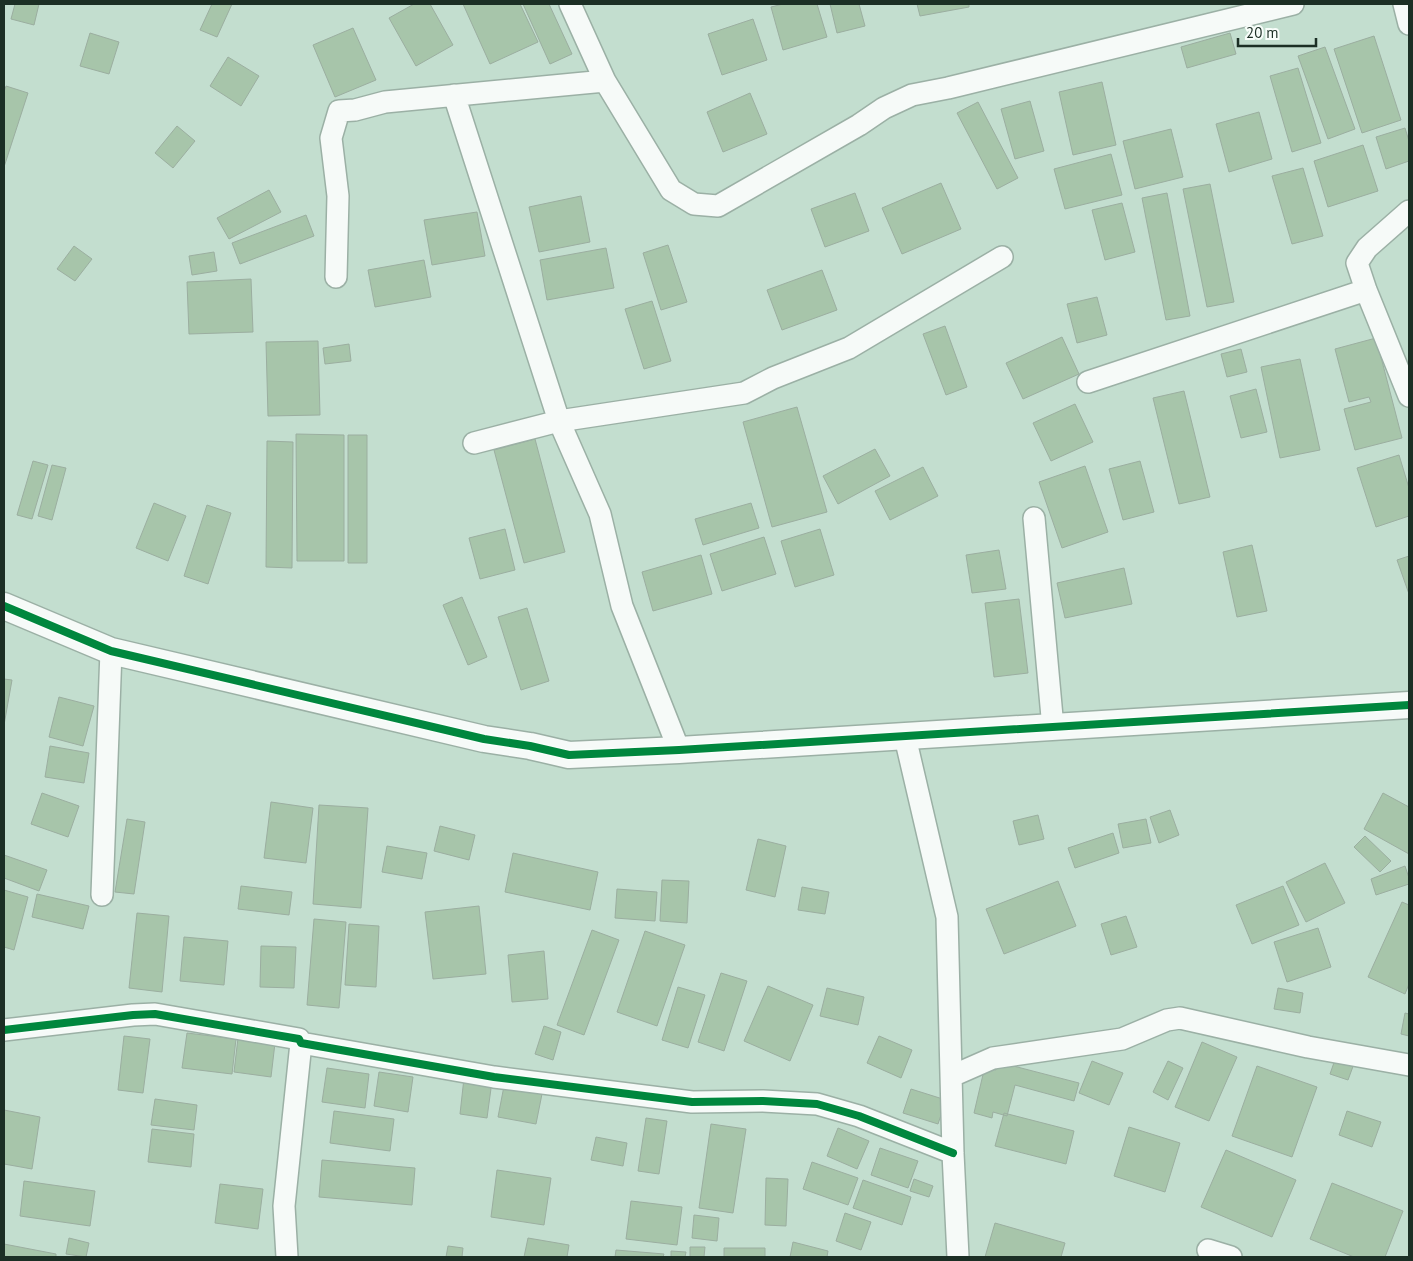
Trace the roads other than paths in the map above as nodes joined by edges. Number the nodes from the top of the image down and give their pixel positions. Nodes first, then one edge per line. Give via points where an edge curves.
1 (570, 4) edge
2 (1292, 4) edge
3 (1404, 4) edge
4 (1409, 24) edge
5 (604, 81) junction
6 (454, 95) junction
7 (1409, 210) edge
8 (1002, 257) dead end
9 (336, 277) dead end
10 (1366, 290) junction
11 (1088, 382) dead end
12 (1409, 396) edge
13 (559, 421) junction
14 (474, 442) dead end
15 (1034, 518) dead end
16 (4, 606) edge
17 (110, 651) junction
18 (1409, 705) edge
19 (1053, 728) junction
20 (905, 737) junction
21 (679, 750) junction
22 (102, 896) dead end
23 (4, 1030) edge
24 (301, 1043) junction
25 (1409, 1065) edge
26 (952, 1076) junction
27 (953, 1153) junction
28 (1208, 1250) dead end
29 (287, 1257) edge
30 (958, 1257) edge
31 (1231, 1257) edge

1 - 5 street
2 - 5 street via 912,95 884,108 718,206 694,204 671,190
3 - 4 street
5 - 6 street
6 - 9 street via 384,102 339,111 331,138 338,196
6 - 13 street
7 - 10 street via 1367,248 1357,262
8 - 13 street via 849,348 744,393
10 - 11 street
10 - 12 street
13 - 14 street
13 - 21 street via 600,514 622,606
15 - 19 street
16 - 17 street
17 - 21 street via 424,726 569,755
17 - 22 street
18 - 19 street
19 - 20 street
20 - 21 street
20 - 26 street via 947,916
23 - 24 street via 155,1014 299,1039
24 - 27 street via 494,1077 692,1102 817,1104 859,1116
24 - 29 street via 284,1206
25 - 26 street via 1308,1047 1180,1018 1167,1020 1122,1039 993,1058
26 - 27 street
27 - 30 street
28 - 31 street

